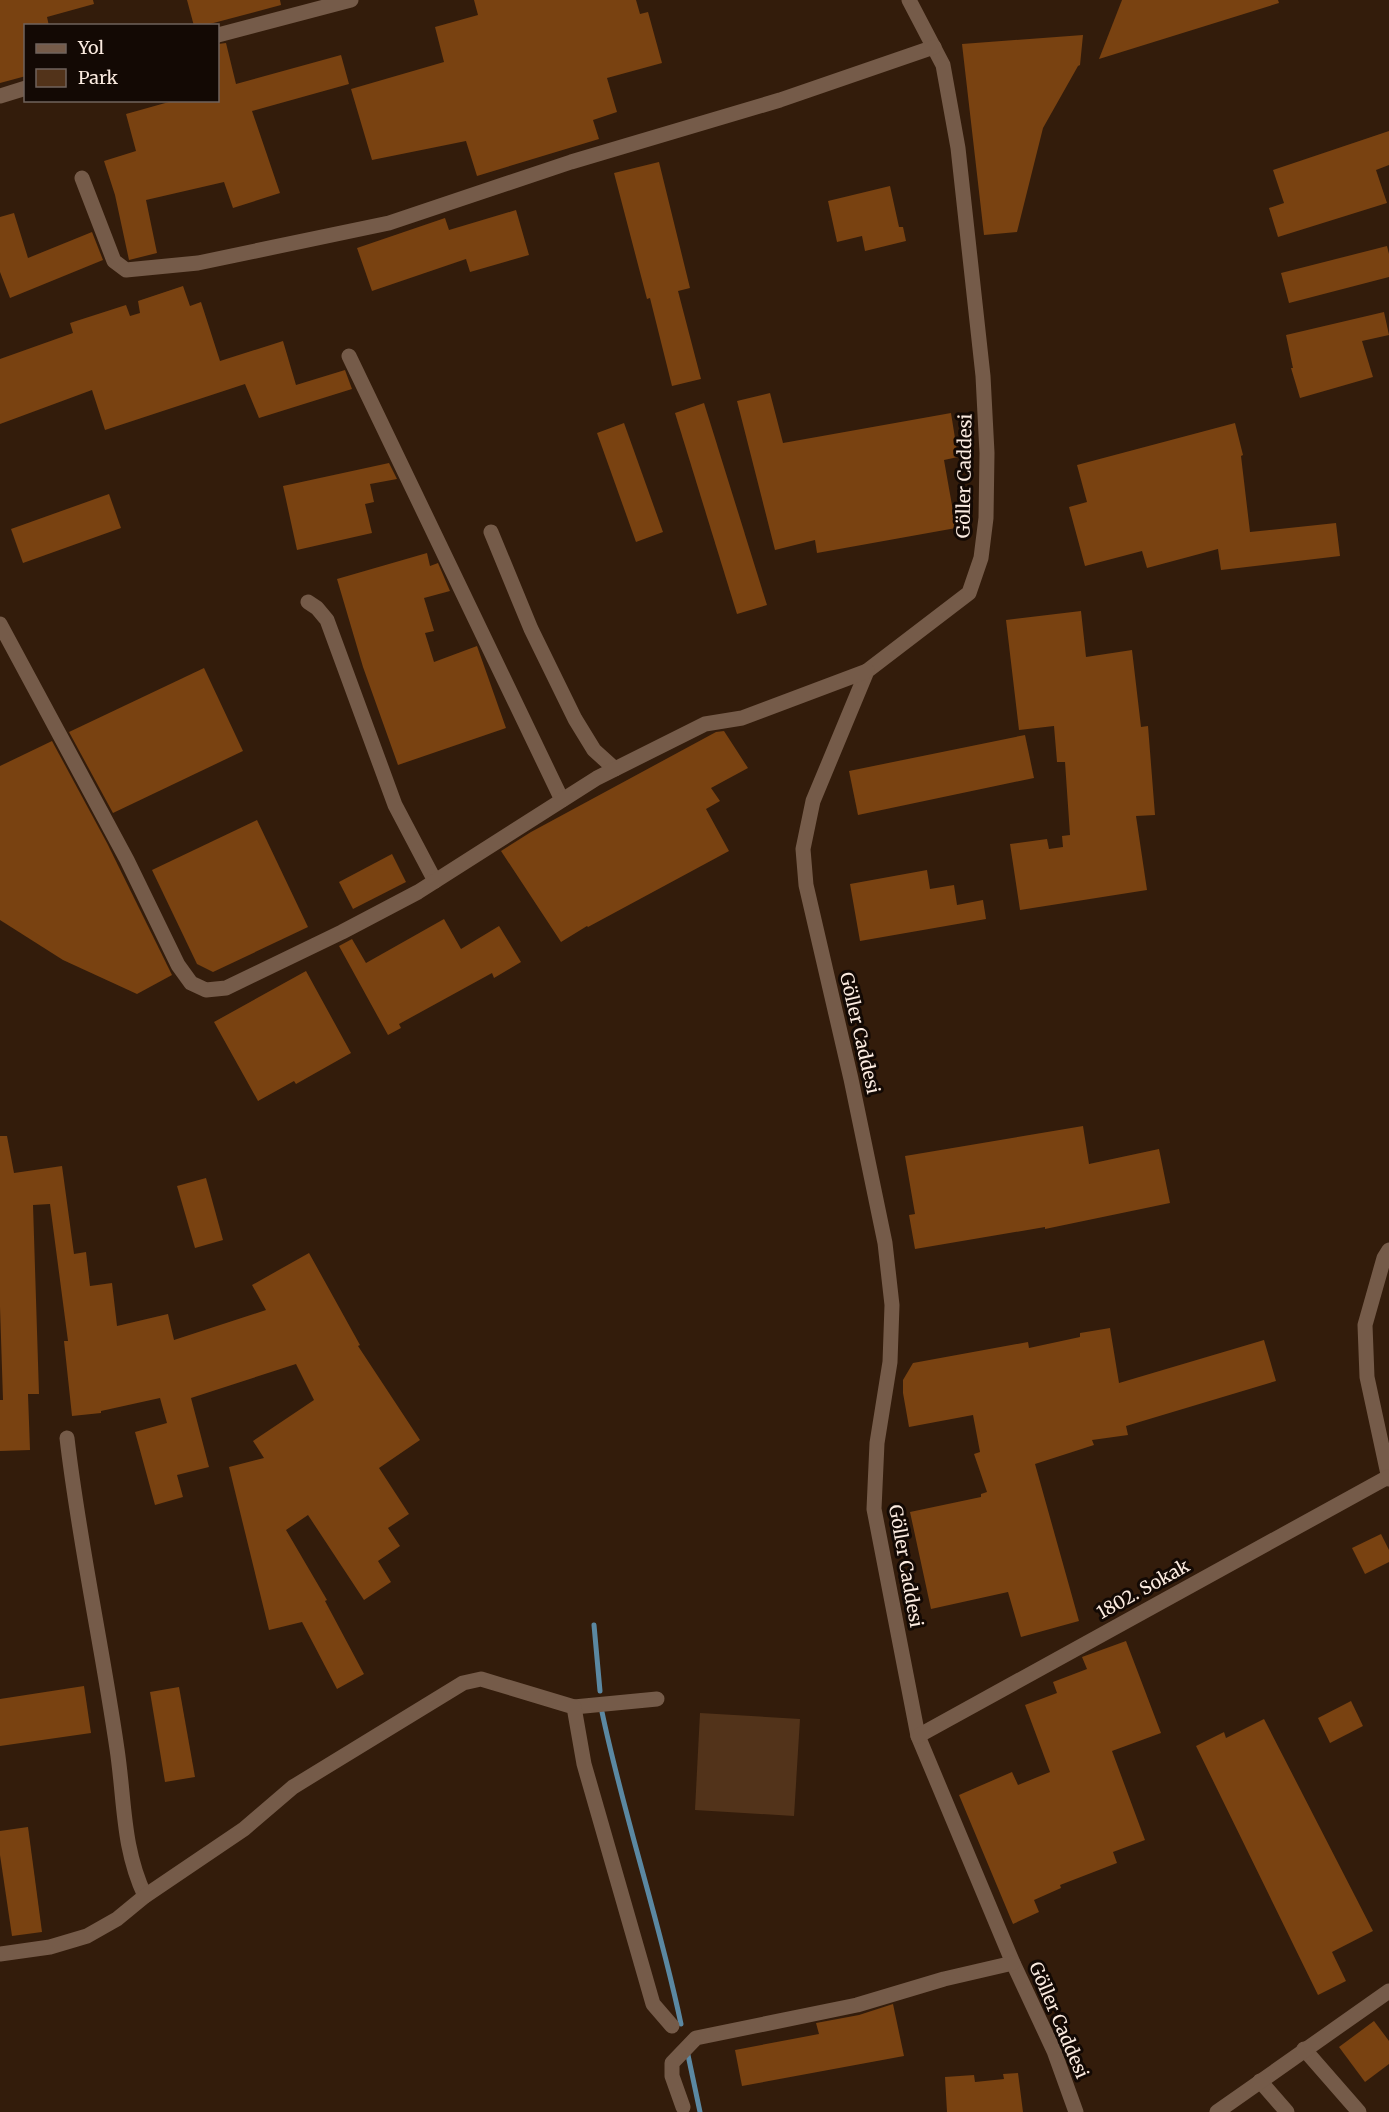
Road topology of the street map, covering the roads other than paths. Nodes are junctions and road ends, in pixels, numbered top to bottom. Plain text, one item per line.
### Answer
1 (351, 0) edge
2 (909, 0) edge
3 (219, 35) edge
4 (934, 47) junction
5 (24, 89) edge
6 (0, 96) edge
7 (82, 178) dead end
8 (349, 356) dead end
9 (491, 532) dead end
10 (308, 602) dead end
11 (0, 624) edge
12 (867, 671) junction
13 (615, 769) junction
14 (562, 800) junction
15 (435, 881) junction
16 (1389, 1250) edge
17 (67, 1438) dead end
18 (1389, 1478) edge
19 (657, 1699) dead end
20 (574, 1707) junction
21 (918, 1736) junction
22 (146, 1896) junction
23 (0, 1954) edge
24 (1013, 1963) junction
25 (1389, 1991) edge
26 (672, 2026) dead end
27 (1304, 2049) junction
28 (1260, 2081) junction
29 (683, 2107) dead end
30 (1076, 2112) edge
31 (1217, 2112) edge
32 (1287, 2112) edge
33 (1359, 2112) edge

1 - 3 street
2 - 4 street, Göller Caddesi
4 - 7 street
4 - 12 street, Göller Caddesi
5 - 6 street
8 - 14 street
9 - 13 street
10 - 15 street
11 - 15 street
12 - 13 street
12 - 21 street, Göller Caddesi
13 - 14 street
14 - 15 street
16 - 18 street
17 - 22 street
18 - 21 street, 1802. Sokak
19 - 20 street
20 - 22 street
20 - 26 street
21 - 24 street, Göller Caddesi
22 - 23 street
24 - 29 street
24 - 30 street, Göller Caddesi
25 - 27 street
27 - 28 street
27 - 33 street
28 - 31 street
28 - 32 street

